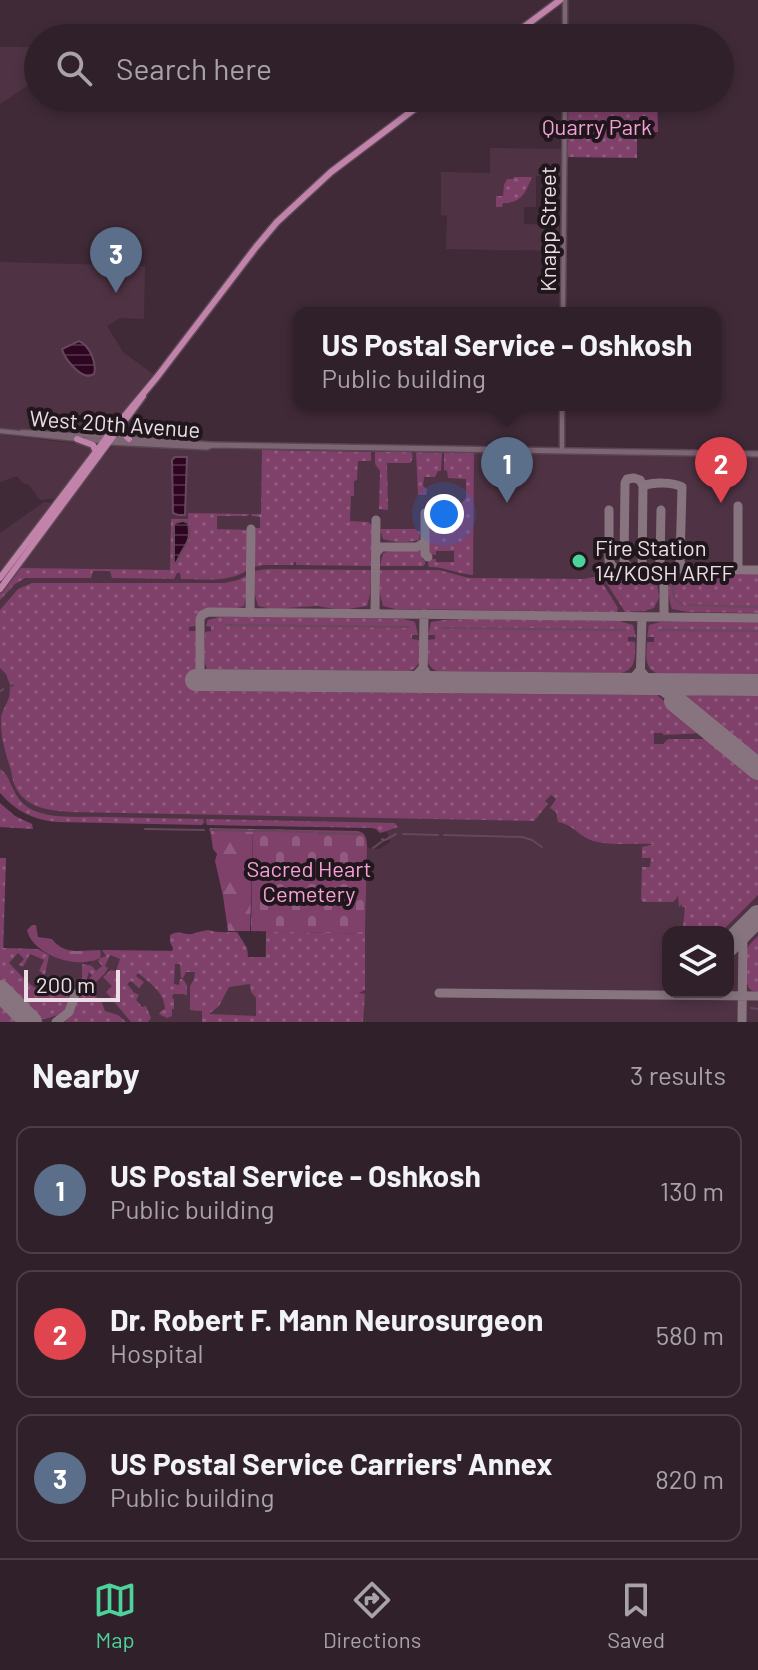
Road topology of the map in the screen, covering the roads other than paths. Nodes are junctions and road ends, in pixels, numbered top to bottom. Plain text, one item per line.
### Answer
1 (562, 0) edge
2 (529, 24) edge
3 (564, 24) edge
4 (410, 112) edge
5 (565, 112) edge
6 (563, 307) edge
7 (145, 392) junction
8 (562, 411) edge
9 (123, 425) junction
10 (0, 431) edge
11 (15, 433) junction
12 (77, 439) junction
13 (129, 439) junction
14 (108, 440) junction
15 (212, 445) junction
16 (562, 451) junction
17 (96, 452) junction
18 (758, 454) edge
19 (72, 487) junction
20 (0, 578) edge
21 (0, 589) edge

1 - 2 main road
1 - 3 street
4 - 7 main road
5 - 6 street, Knapp Street
7 - 9 main road
7 - 14 main road
8 - 16 street
9 - 13 main road
9 - 14 main road
10 - 11 street, West 20th Avenue
11 - 12 street, West 20th Avenue
11 - 14 street, West 20th Avenue
12 - 14 street, West 20th Avenue
12 - 17 main road
13 - 14 main road, West 20th Avenue
13 - 15 main road, West 20th Avenue
14 - 15 main road, West 20th Avenue
14 - 17 main road
14 - 19 main road
15 - 16 main road, West 20th Avenue
16 - 18 main road, West 20th Avenue
17 - 19 main road
19 - 20 main road
19 - 21 main road

